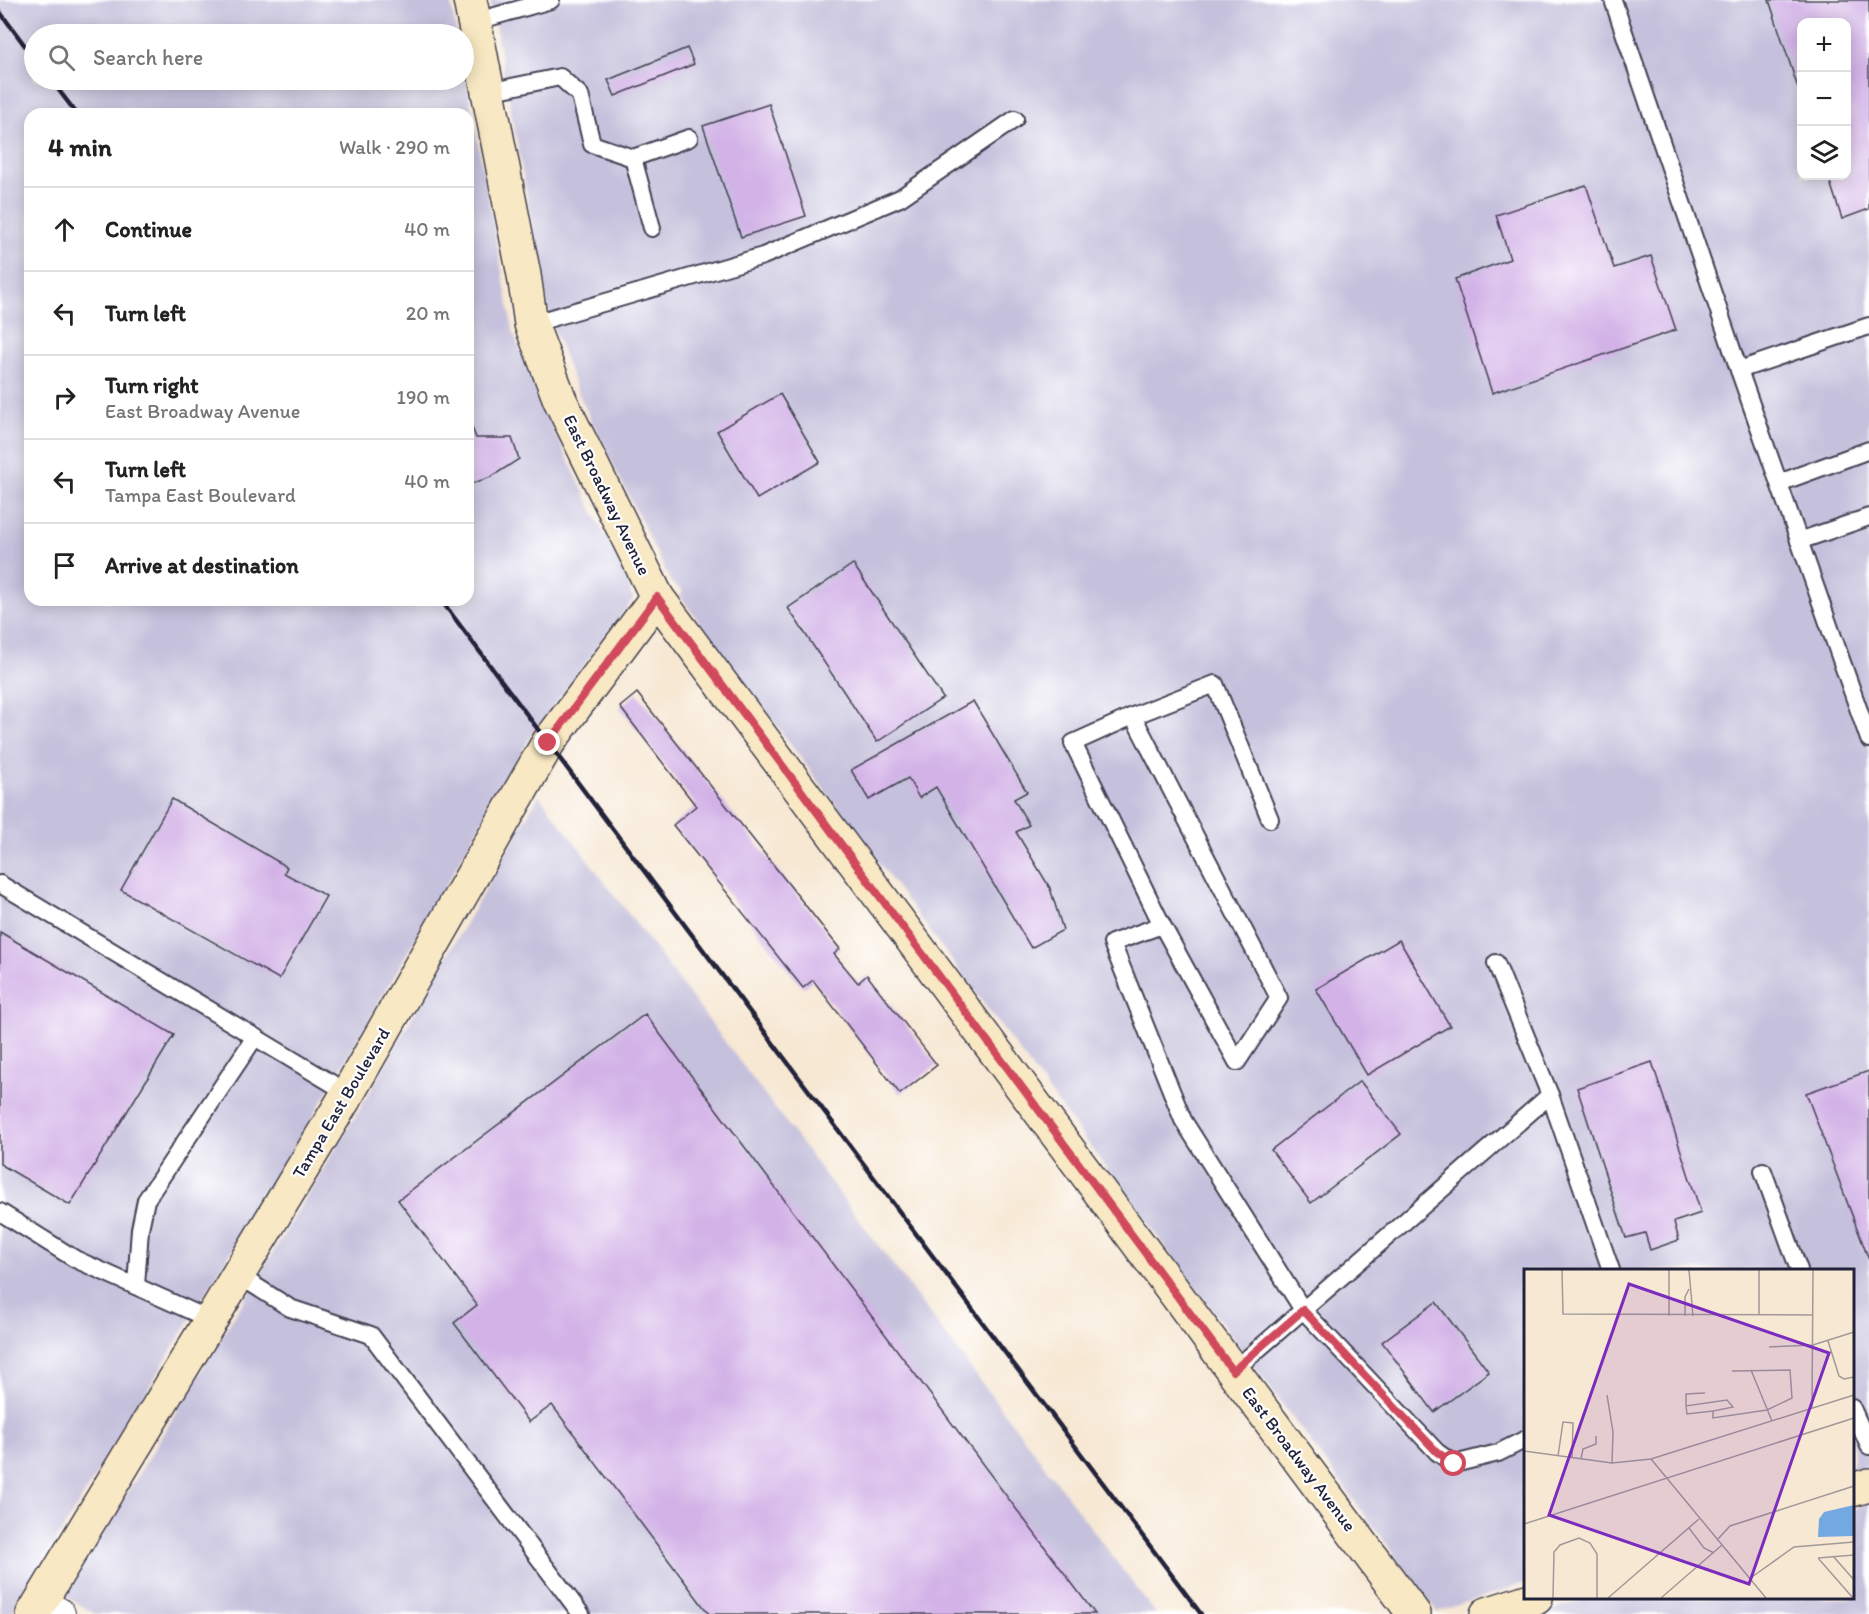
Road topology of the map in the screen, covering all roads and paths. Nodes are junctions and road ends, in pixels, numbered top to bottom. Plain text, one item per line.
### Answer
1 (551, 0) edge
2 (1613, 0) edge
3 (472, 11) edge
4 (488, 92) junction
5 (1015, 119) dead end
6 (689, 138) dead end
7 (633, 158) junction
8 (652, 228) dead end
9 (531, 324) junction
10 (1869, 326) edge
11 (1739, 370) junction
12 (1869, 450) edge
13 (1779, 483) junction
14 (1869, 517) edge
15 (1799, 541) junction
16 (657, 597) junction
17 (1133, 716) junction
18 (1869, 739) edge
19 (1270, 819) dead end
20 (0, 884) edge
21 (1162, 925) junction
22 (1496, 963) dead end
23 (255, 1037) junction
24 (348, 1093) junction
25 (1550, 1095) junction
26 (1763, 1171) dead end
27 (0, 1212) edge
28 (1611, 1269) edge
29 (1798, 1269) edge
30 (238, 1275) junction
31 (136, 1286) junction
32 (1303, 1310) junction
33 (211, 1320) junction
34 (1233, 1371) junction
35 (1854, 1412) edge
36 (1524, 1439) edge
37 (1869, 1446) edge
38 (1869, 1485) edge
39 (1854, 1489) edge
40 (1533, 1599) edge
41 (44, 1610) edge
42 (581, 1614) edge
43 (1414, 1614) edge
44 (1487, 1614) edge

1 - 3 lane
2 - 11 lane
3 - 4 main road, East Broadway Avenue
4 - 7 lane
4 - 9 main road, East Broadway Avenue
5 - 9 lane
6 - 7 lane
7 - 8 lane
9 - 16 main road, East Broadway Avenue
10 - 11 lane
11 - 13 lane
12 - 13 lane
13 - 15 lane
14 - 15 lane
15 - 18 lane
16 - 24 main road, Tampa East Boulevard
16 - 34 main road, East Broadway Avenue
17 - 19 lane
17 - 21 lane
17 - 21 lane
20 - 23 lane
21 - 32 lane
22 - 25 lane
23 - 24 lane
23 - 31 lane
24 - 30 main road, Tampa East Boulevard
25 - 28 lane
25 - 32 lane
26 - 29 lane
27 - 31 lane
30 - 33 main road, Tampa East Boulevard
30 - 42 lane
31 - 33 lane
32 - 34 lane
32 - 36 lane
33 - 41 main road, Tampa East Boulevard
34 - 43 main road, East Broadway Avenue
35 - 37 lane
38 - 39 main road
40 - 44 main road

